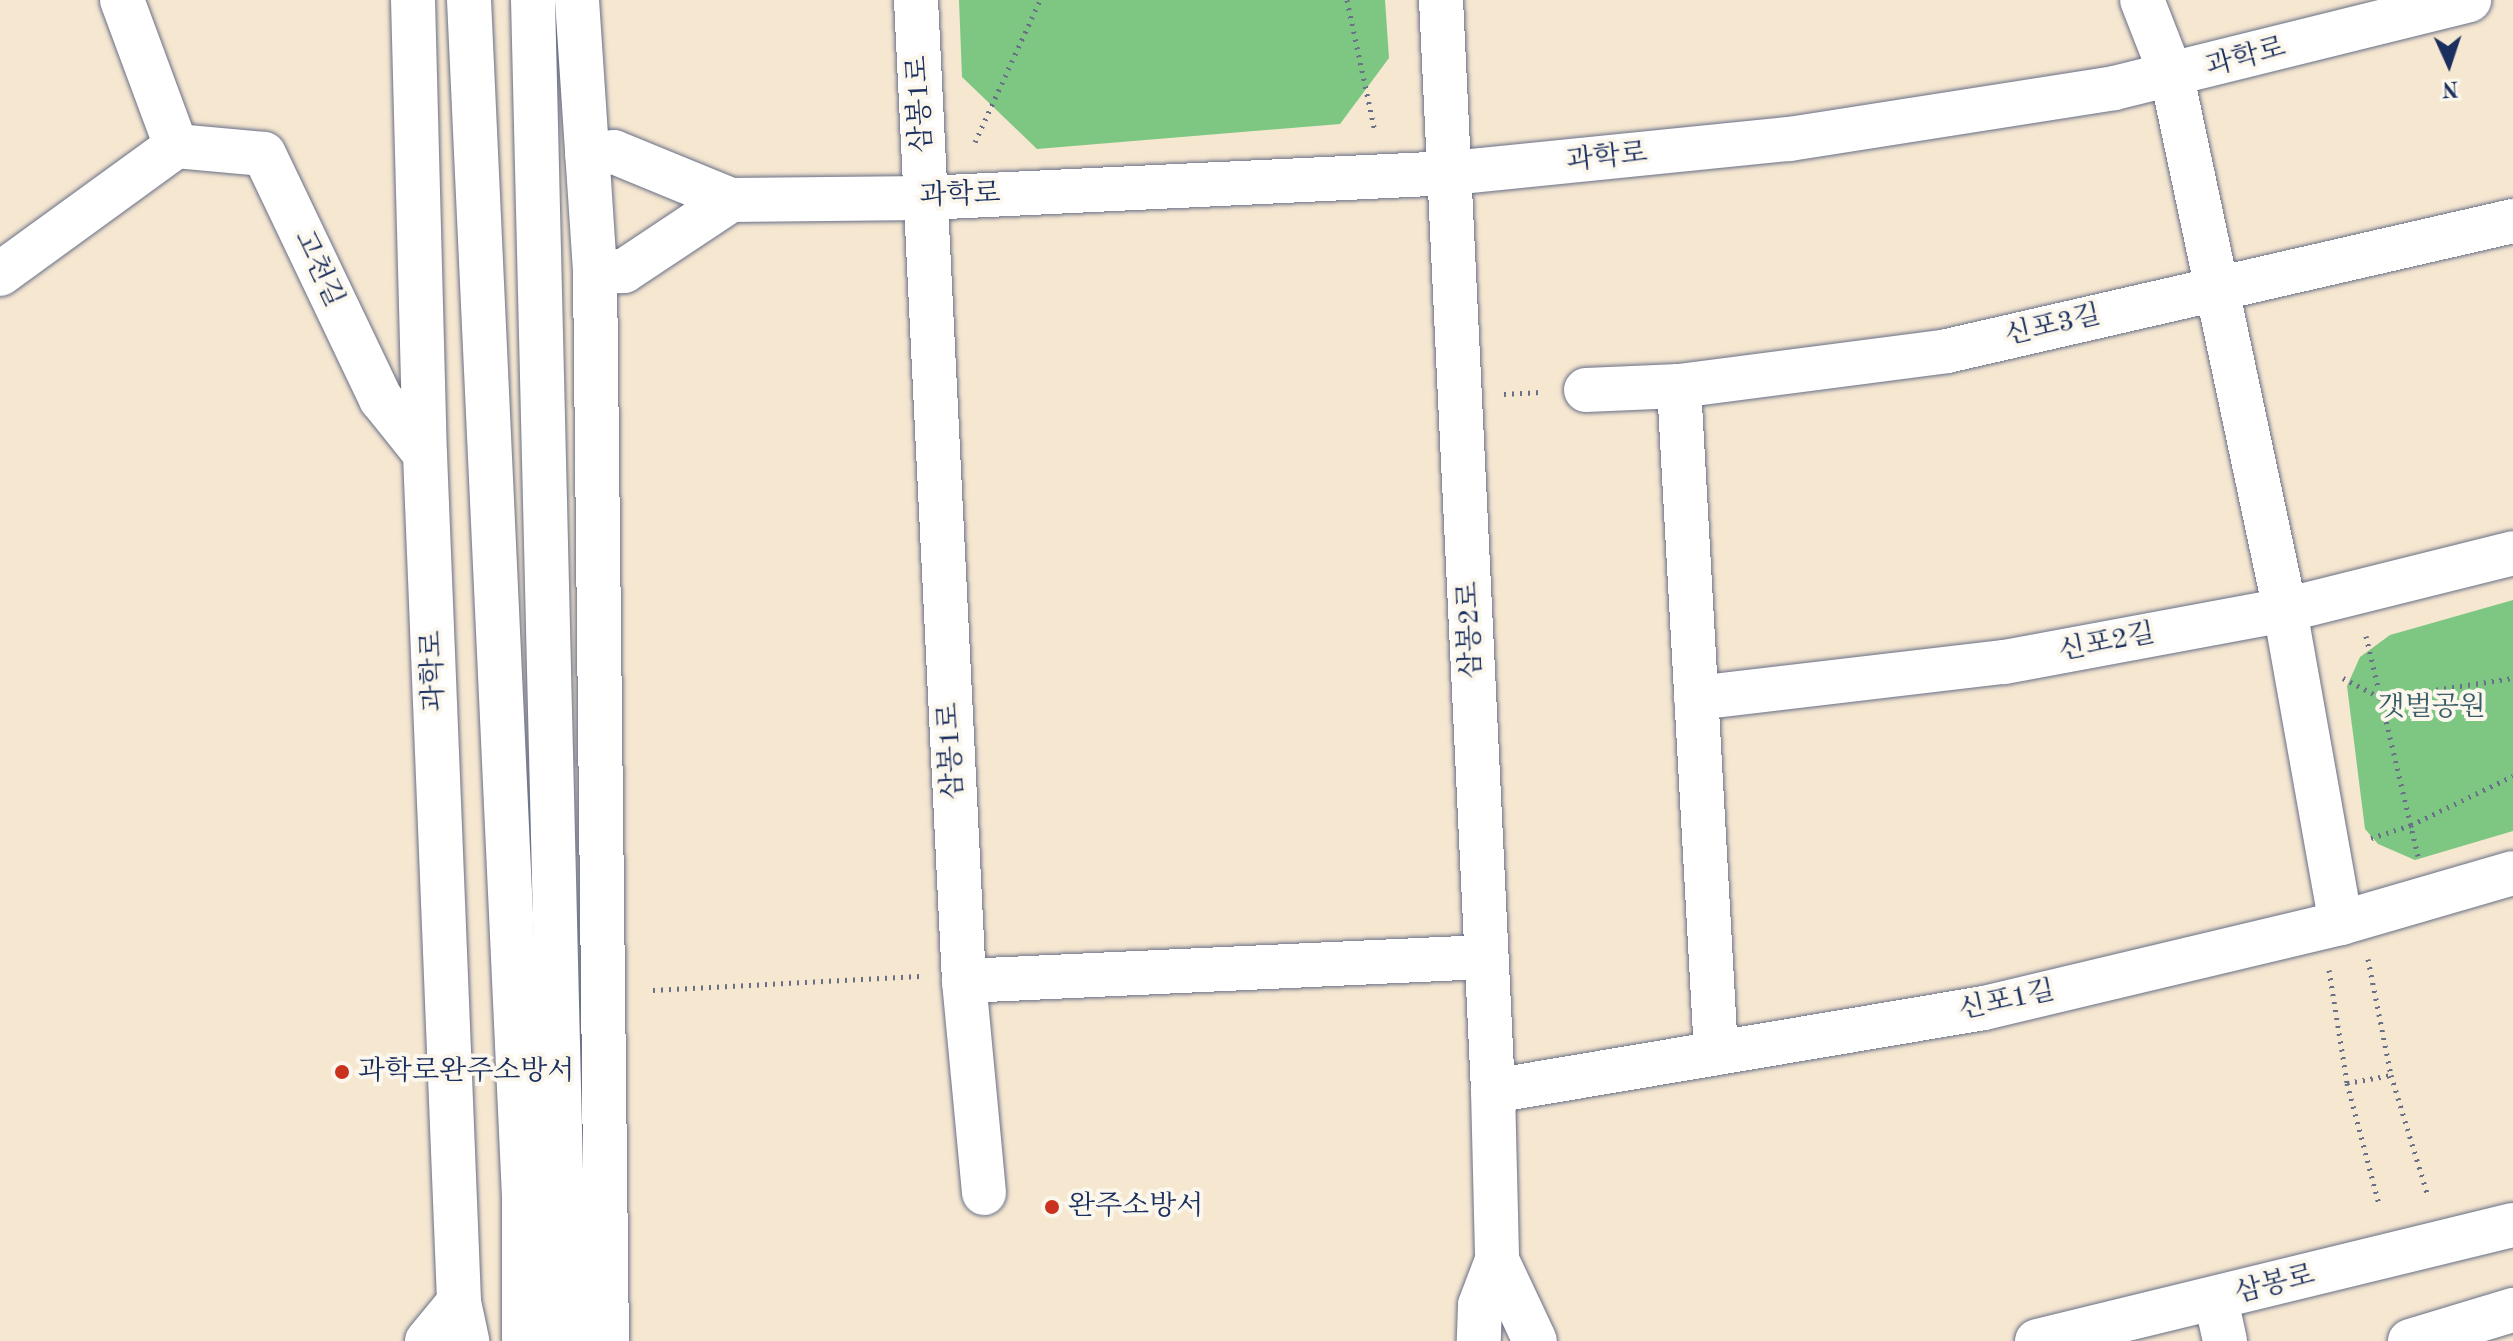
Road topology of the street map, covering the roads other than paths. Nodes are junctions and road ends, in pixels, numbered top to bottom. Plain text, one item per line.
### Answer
1 (122, 0) edge
2 (413, 0) edge
3 (469, 0) edge
4 (533, 0) edge
5 (577, 0) edge
6 (916, 0) edge
7 (1441, 0) edge
8 (2142, 0) edge
9 (2469, 0) edge
10 (2172, 77) junction
11 (176, 146) junction
12 (587, 154) junction
13 (1452, 173) junction
14 (925, 198) junction
15 (731, 200) junction
16 (2513, 221) edge
17 (595, 272) junction
18 (0, 274) edge
19 (2215, 288) junction
20 (1679, 386) junction
21 (1586, 390) dead end
22 (425, 454) junction
23 (2513, 553) edge
24 (2285, 610) junction
25 (1696, 698) junction
26 (2513, 873) edge
27 (2354, 939) junction
28 (1485, 957) junction
29 (945, 978) junction
30 (1716, 1053) junction
31 (1493, 1091) junction
32 (984, 1193) dead end
33 (542, 1197) junction
34 (2513, 1225) edge
35 (1497, 1260) junction
36 (2513, 1310) edge
37 (2221, 1320) edge
38 (463, 1322) edge
39 (427, 1341) edge
40 (524, 1341) edge
41 (565, 1341) edge
42 (607, 1341) edge
43 (1479, 1341) edge
44 (1535, 1341) edge
45 (2037, 1341) edge
46 (2410, 1341) edge

1 - 11 street
2 - 22 street, 과학로
3 - 33 street
4 - 33 street
5 - 12 street
6 - 14 street, 삼봉1로
7 - 13 street, 삼봉2로
8 - 10 street
9 - 10 street, 과학로
10 - 13 street, 과학로
10 - 19 street
11 - 18 street
11 - 22 street, 고천길
12 - 15 street, 과학로
12 - 17 street
13 - 14 street, 과학로
13 - 28 street, 삼봉2로
14 - 15 street, 과학로
14 - 29 street, 삼봉1로
15 - 17 street
16 - 19 street, 신포3길
17 - 42 street
19 - 20 street, 신포3길
19 - 24 street
20 - 21 street, 신포3길
20 - 25 street
22 - 38 street, 과학로
23 - 24 street, 신포2길
24 - 25 street, 신포2길
24 - 27 street
25 - 30 street
26 - 27 street, 신포1길
27 - 30 street, 신포1길
28 - 29 street
28 - 31 street, 삼봉2로
29 - 32 street, 삼봉1로
30 - 31 street, 신포1길
31 - 35 street, 삼봉2로
33 - 40 street
33 - 41 street
34 - 37 street, 삼봉로
35 - 43 street, 삼봉2로
35 - 44 street, 삼봉2로
36 - 46 street
37 - 45 street, 삼봉로
38 - 39 street

